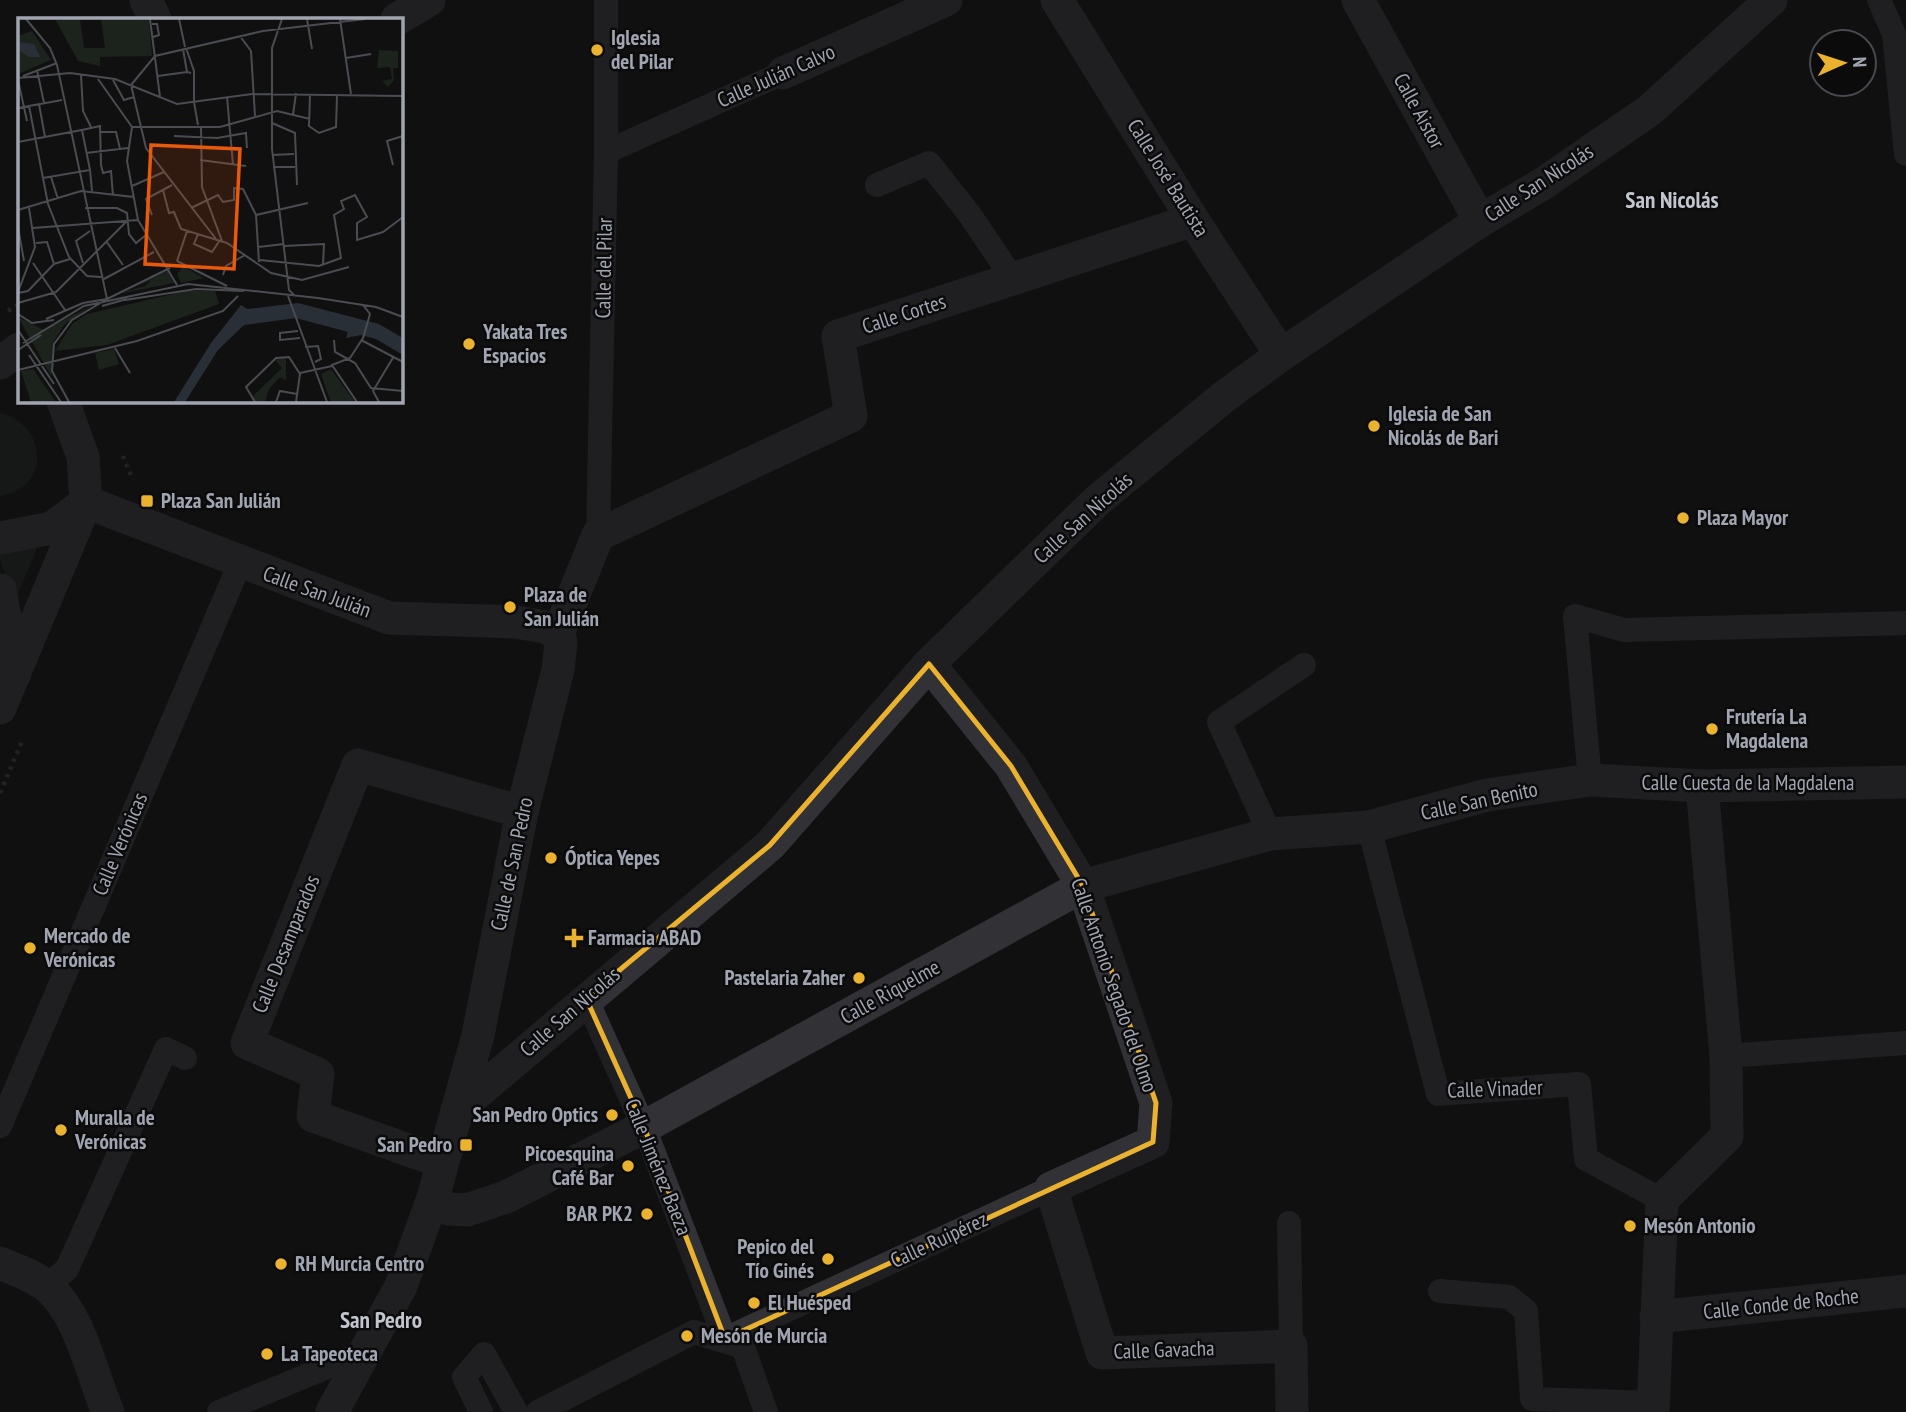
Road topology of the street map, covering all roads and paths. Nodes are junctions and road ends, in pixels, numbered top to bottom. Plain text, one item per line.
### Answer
1 (146, 0) edge
2 (429, 0) edge
3 (606, 0) edge
4 (946, 0) edge
5 (1057, 0) edge
6 (1358, 0) edge
7 (1771, 0) edge
8 (1879, 0) edge
9 (155, 18) edge
10 (399, 18) edge
11 (783, 73) joint
12 (606, 152) junction
13 (1906, 154) edge
14 (877, 185) dead end
15 (1193, 220) junction
16 (1480, 221) junction
17 (1013, 279) junction
18 (18, 350) edge
19 (1281, 355) junction
20 (0, 363) edge
21 (63, 402) edge
22 (86, 502) junction
23 (598, 535) junction
24 (0, 538) edge
25 (240, 563) junction
26 (0, 590) edge
27 (1906, 623) edge
28 (558, 634) junction
29 (929, 664) junction
30 (1304, 665) dead end
31 (15, 673) junction
32 (0, 708) edge
33 (1590, 780) junction
34 (1906, 782) edge
35 (1702, 786) junction
36 (522, 813) junction
37 (1369, 827) junction
38 (1269, 834) junction
39 (1083, 886) junction
40 (586, 998) junction
41 (1906, 1042) edge
42 (1726, 1056) junction
43 (185, 1058) dead end
44 (457, 1110) junction
45 (0, 1126) edge
46 (644, 1127) junction
47 (1153, 1142) joint
48 (442, 1162) junction
49 (1051, 1188) junction
50 (433, 1198) junction
51 (1662, 1200) junction
52 (1289, 1223) dead end
53 (0, 1263) edge
54 (47, 1286) junction
55 (1440, 1291) dead end
56 (1906, 1291) edge
57 (1656, 1317) junction
58 (725, 1339) junction
59 (1291, 1346) junction
60 (368, 1350) junction
61 (1653, 1408) edge
62 (108, 1412) edge
63 (219, 1412) edge
64 (332, 1412) edge
65 (481, 1412) edge
66 (516, 1412) edge
67 (538, 1412) edge
68 (766, 1412) edge
69 (1292, 1412) edge

1 - 9 street
2 - 10 street
3 - 12 street, Calle del Pilar
4 - 11 street, Calle Julián Calvo
5 - 15 street, Calle José Bautista
6 - 16 street, Calle Aistor
7 - 16 street, Calle San Nicolás
8 - 13 street
11 - 12 street, Calle Julián Calvo
12 - 23 street, Calle del Pilar
14 - 17 street
15 - 17 street, Calle Cortes
15 - 19 street, Calle José Bautista
16 - 19 street, Calle San Nicolás
17 - 23 street, Calle Cortes
18 - 20 street
19 - 29 street, Calle San Nicolás
21 - 22 street
22 - 24 street
22 - 25 street, Calle San Julián
22 - 31 street
23 - 28 street, Calle de San Pedro
25 - 28 street, Calle San Julián
25 - 45 street, Calle Verónicas
26 - 31 street
27 - 33 street
28 - 36 street, Calle de San Pedro
29 - 39 street, Calle Antonio Segado del Olmo
29 - 40 street, Calle San Nicolás
30 - 38 street
31 - 32 street
33 - 35 street, Calle Cuesta de la Magdalena
33 - 37 street, Calle San Benito
34 - 35 street, Calle Cuesta de la Magdalena
35 - 42 street
36 - 44 street, Calle de San Pedro
36 - 48 street, Calle Desamparados
37 - 38 street, Calle Riquelme
37 - 51 street, Calle Vinader
38 - 39 street, Calle Riquelme
39 - 46 street, Calle Riquelme
39 - 47 street, Calle Antonio Segado del Olmo
40 - 44 street, Calle San Nicolás
40 - 46 street, Calle Jiménez Baeza
41 - 42 street
42 - 51 street
43 - 54 street
44 - 48 street, Calle de San Pedro
46 - 50 street, Calle Riquelme
46 - 58 street, Calle Jiménez Baeza
47 - 49 street, Calle Ruipérez
48 - 50 street, Calle de San Pedro
49 - 58 street, Calle Ruipérez
49 - 59 street, Calle Gavacha
50 - 60 street, Calle de San Pedro
51 - 57 street
52 - 59 street
53 - 54 street
54 - 62 street
55 - 61 street
56 - 57 street, Calle Conde de Roche
57 - 61 street
58 - 67 street
58 - 68 street
59 - 69 street
60 - 63 street
60 - 64 street, Calle de San Pedro
65 - 66 street

